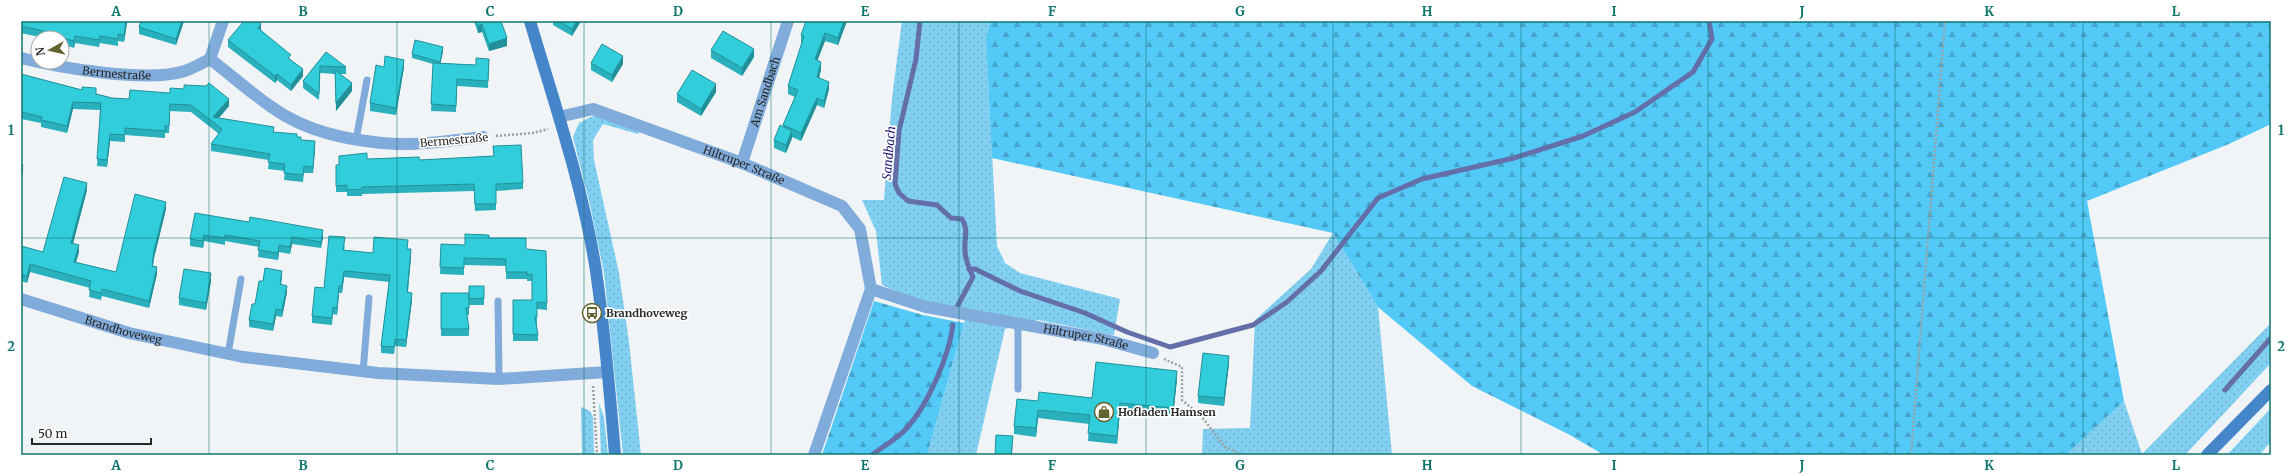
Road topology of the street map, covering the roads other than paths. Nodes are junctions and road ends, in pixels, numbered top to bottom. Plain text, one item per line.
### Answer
1 (223, 21) edge
2 (530, 21) edge
3 (788, 21) edge
4 (21, 58) edge
5 (210, 59) junction
6 (367, 80) dead end
7 (559, 117) junction
8 (483, 137) road end
9 (356, 140) junction
10 (742, 163) junction
11 (241, 278) dead end
12 (871, 289) junction
13 (369, 298) dead end
14 (21, 299) edge
15 (498, 301) dead end
16 (1018, 324) junction
17 (1153, 353) road end
18 (228, 354) junction
19 (363, 372) junction
20 (608, 372) junction
21 (499, 379) junction
22 (1018, 388) dead end
23 (2271, 390) edge
24 (615, 455) edge
25 (814, 455) edge
26 (2207, 455) edge

1 - 5 street
2 - 7 street
3 - 10 street, Am Sandbach
4 - 5 street, Bermestraße
5 - 9 street, Bermestraße
6 - 9 lane
7 - 10 street, Hiltruper Straße
7 - 20 street
8 - 9 street, Bermestraße
10 - 12 street, Hiltruper Straße
11 - 18 lane
12 - 16 street, Hiltruper Straße
12 - 25 street, Hiltruper Straße
13 - 19 lane
14 - 18 street, Brandhoveweg
15 - 21 lane
16 - 17 street, Hiltruper Straße
16 - 22 lane
18 - 19 street, Brandhoveweg
19 - 21 street, Brandhoveweg
20 - 21 street, Brandhoveweg
20 - 24 street
23 - 26 street

